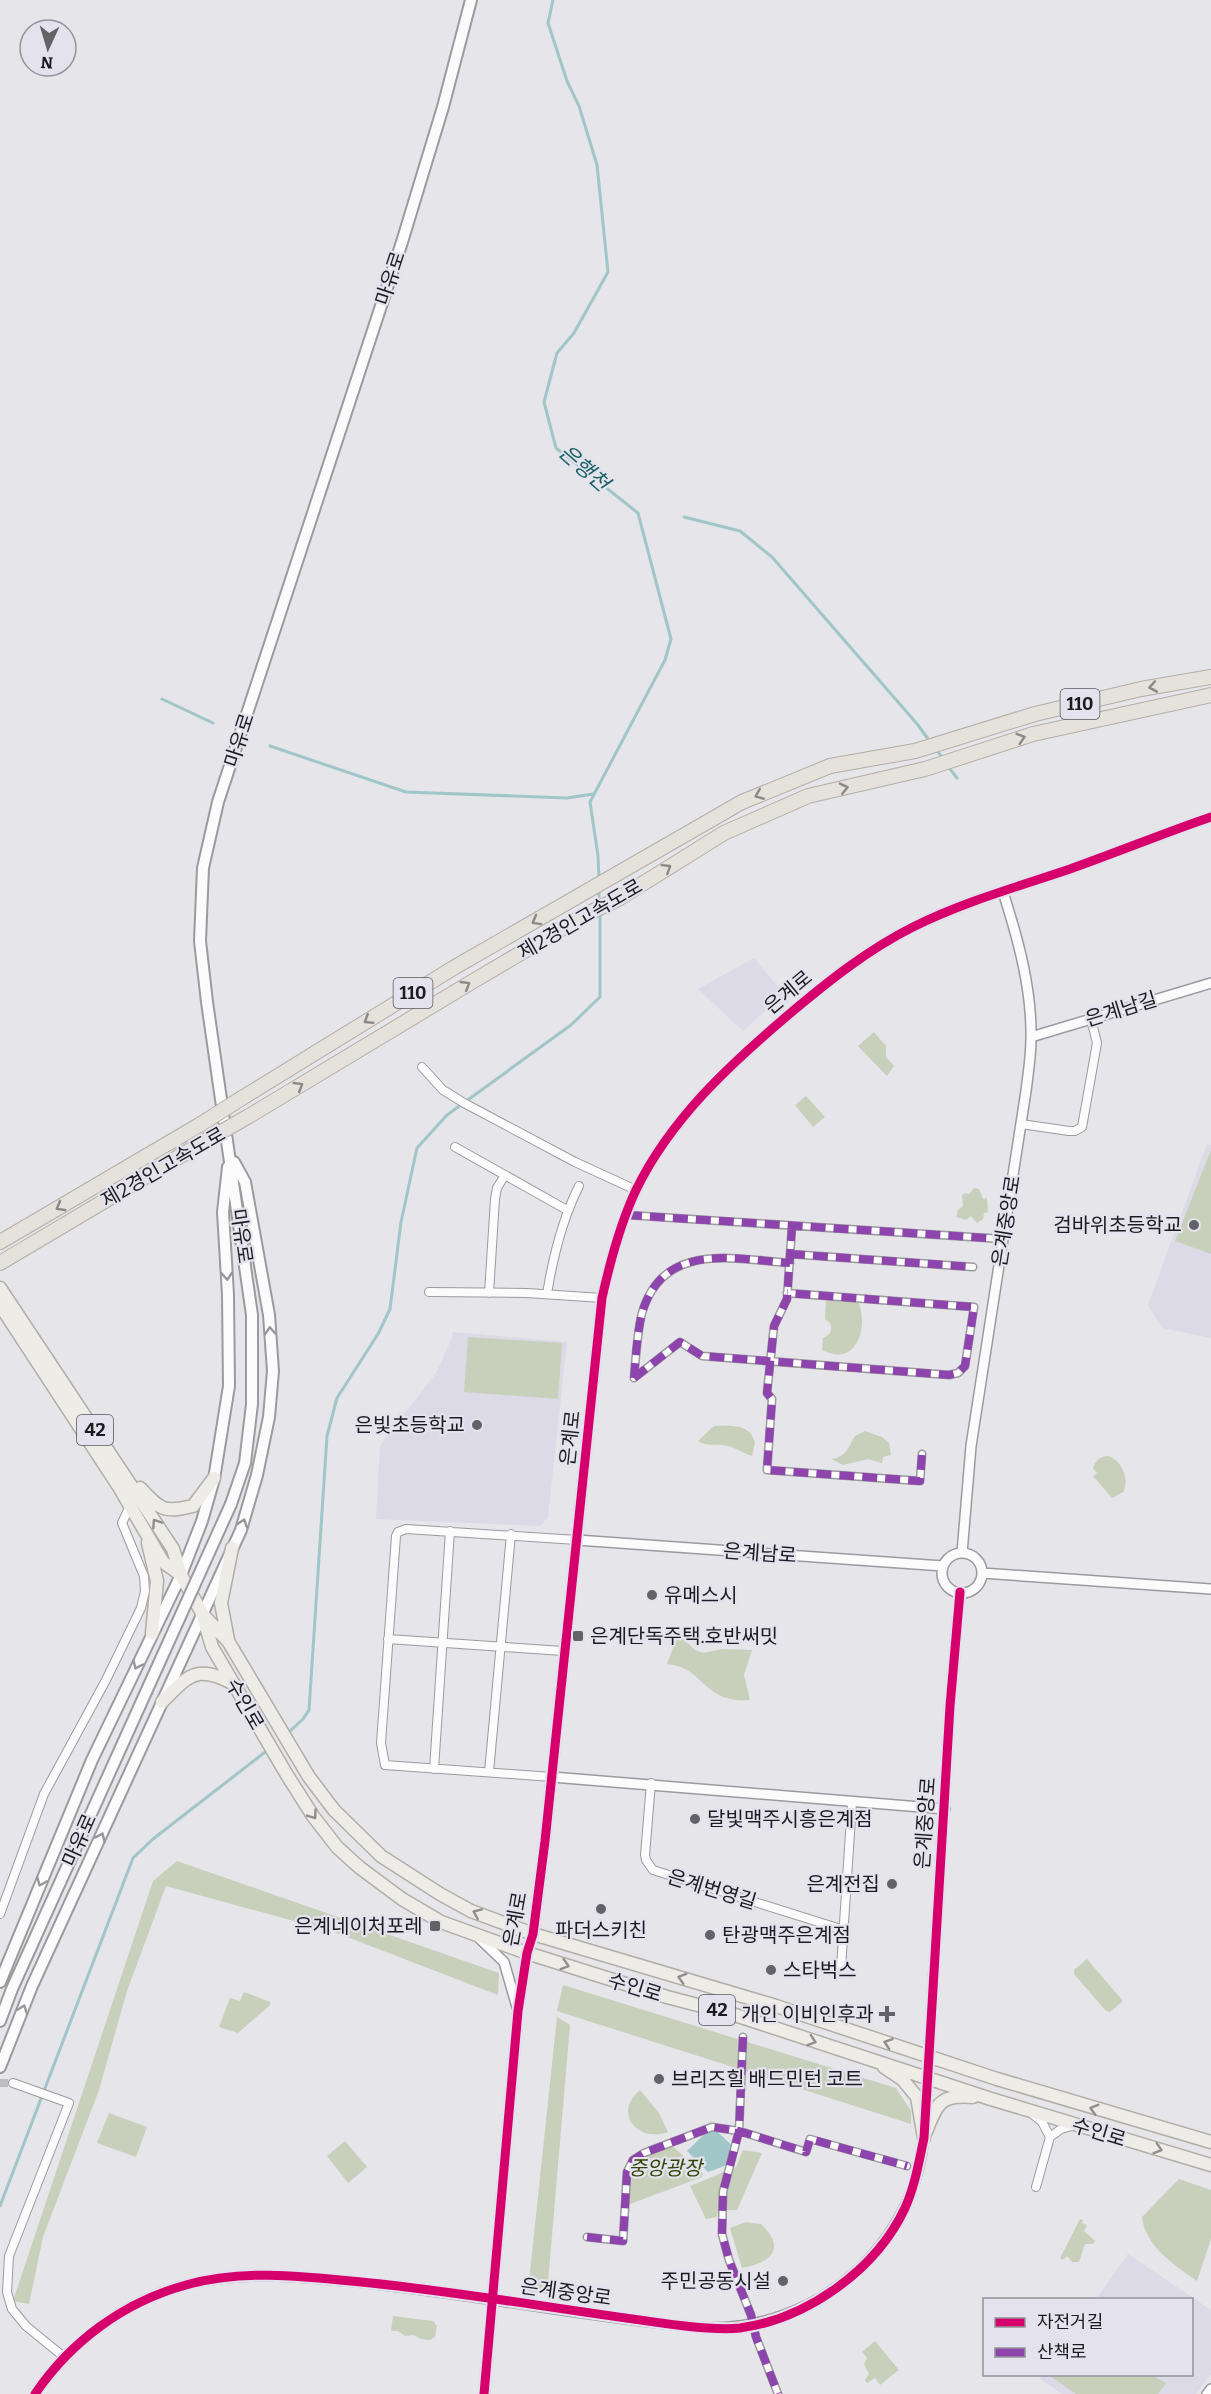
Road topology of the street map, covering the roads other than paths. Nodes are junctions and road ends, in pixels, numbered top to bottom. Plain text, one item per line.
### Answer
1 (471, 0) edge
2 (1211, 677) edge
3 (1211, 695) edge
4 (1211, 817) edge
5 (1003, 892) junction
6 (1211, 983) edge
7 (1091, 1018) junction
8 (1031, 1037) junction
9 (422, 1067) dead end
10 (1021, 1124) junction
11 (455, 1147) dead end
12 (230, 1155) junction
13 (505, 1175) junction
14 (579, 1186) dead end
15 (636, 1190) junction
16 (567, 1210) junction
17 (627, 1215) junction
18 (792, 1226) junction
19 (1003, 1239) junction
20 (0, 1242) edge
21 (790, 1254) junction
22 (4, 1260) edge
23 (790, 1263) junction
24 (973, 1267) dead end
25 (0, 1288) edge
26 (429, 1292) dead end
27 (489, 1293) junction
28 (787, 1293) junction
29 (547, 1294) junction
30 (602, 1298) junction
31 (0, 1305) edge
32 (771, 1361) junction
33 (922, 1454) dead end
34 (118, 1465) junction
35 (214, 1478) junction
36 (130, 1506) junction
37 (144, 1530) junction
38 (450, 1530) junction
39 (511, 1534) junction
40 (577, 1540) junction
41 (232, 1548) junction
42 (962, 1553) junction
43 (944, 1566) junction
44 (982, 1573) junction
45 (181, 1575) junction
46 (1211, 1589) edge
47 (960, 1592) junction
48 (203, 1615) junction
49 (152, 1633) junction
50 (388, 1639) junction
51 (228, 1641) junction
52 (443, 1643) junction
53 (500, 1647) junction
54 (563, 1651) junction
55 (234, 1684) junction
56 (162, 1702) junction
57 (434, 1769) junction
58 (489, 1772) junction
59 (552, 1777) junction
60 (651, 1783) junction
61 (852, 1803) junction
62 (945, 1809) junction
63 (0, 1914) edge
64 (844, 1930) junction
65 (533, 1935) junction
66 (477, 1936) junction
67 (527, 1953) junction
68 (841, 1968) dead end
69 (0, 1982) edge
70 (518, 2011) junction
71 (0, 2021) edge
72 (744, 2037) dead end
73 (928, 2057) junction
74 (879, 2062) junction
75 (0, 2067) edge
76 (927, 2076) junction
77 (14, 2082) tunnel mouth
78 (991, 2099) junction
79 (1026, 2110) junction
80 (1076, 2125) junction
81 (739, 2131) junction
82 (1050, 2137) junction
83 (924, 2138) junction
84 (1211, 2142) edge
85 (1211, 2165) edge
86 (907, 2166) dead end
87 (1036, 2187) dead end
88 (587, 2237) dead end
89 (493, 2300) junction
90 (752, 2325) junction
91 (64, 2357) junction
92 (1211, 2388) edge
93 (35, 2394) edge
94 (484, 2394) edge
95 (778, 2394) edge
96 (1207, 2394) edge

1 - 12 main road, 마유로
2 -> 20 highway, 제2경인고속도로 / 110, bridge
22 -> 3 highway, 제2경인고속도로 / 110, bridge
4 - 5 street, 은계로
5 - 8 street, 은계중앙로
5 - 15 street, 은계로
6 - 7 street, 은계남길
7 - 8 street, 은계남길
7 - 10 street
8 - 10 street, 은계중앙로
9 - 15 street
10 - 19 street, 은계중앙로
11 - 13 street
12 -> 35 main road
41 -> 12 main road
12 - 71 main road, 마유로, bridge
13 - 16 street
13 - 27 street
14 - 16 street
15 - 17 street, 은계로
16 - 29 street
17 - 18 street
17 - 30 street, 은계로
18 - 19 street
18 - 21 street
19 - 42 street, 은계중앙로
21 - 23 street
21 - 24 street
23 - 28 street
23 - 32 street
25 - 34 main road, 수인로 / 42
26 - 27 street
27 - 29 street
28 - 32 street
28 - 32 street
29 - 30 street
30 - 40 street, 은계로
31 - 36 main road, 수인로 / 42
32 - 33 street
34 - 35 main road
45 -> 34 main road, 수인로 / 42
35 - 45 main road
36 - 37 main road, 수인로 / 42
36 - 63 street
37 - 45 main road, 수인로 / 42
37 - 49 main road
38 - 39 street
38 - 50 street
38 - 52 street
39 - 40 street
39 - 53 street
40 - 43 street, 은계남로
40 - 54 street, 은계로
41 - 48 main road
41 - 51 main road
42 - 43 street
42 - 44 street
43 - 47 street
44 - 46 street
44 - 47 street
45 - 48 main road, 수인로 / 42
45 - 49 main road
47 - 62 street, 은계중앙로
48 - 51 main road, 수인로 / 42
48 - 55 main road, 수인로 / 42
48 - 56 main road
49 -> 69 main road
50 - 52 street
50 - 57 street
65 -> 51 main road, 수인로 / 42
52 - 53 street
52 - 57 street
53 - 54 street
53 - 58 street
54 - 59 street, 은계로
55 - 56 main road
55 -> 66 main road, 수인로 / 42
75 -> 56 main road
57 - 58 street
58 - 59 street
59 - 60 street
59 - 65 street, 은계로
60 - 61 street
60 - 64 street, 은계번영길
61 - 62 street
61 - 64 street
62 - 73 street, 은계중앙로
64 - 68 street
65 - 67 street, 은계로
73 -> 65 main road, 수인로 / 42
66 - 67 main road, 수인로 / 42
66 - 70 street
67 - 70 street, 은계로
67 -> 74 main road, 수인로 / 42
70 - 89 street, 은계로
72 - 81 street
73 - 76 street, 은계중앙로
84 -> 73 main road, 수인로 / 42
74 - 76 main road, 수인로 / 42
74 - 83 main road
76 - 78 main road, 수인로 / 42
76 - 83 street, 은계중앙로
77 - 91 street
78 - 79 main road, 수인로 / 42
78 - 83 main road
79 - 80 main road, 수인로 / 42
79 - 82 street
80 - 82 street
80 -> 85 main road, 수인로 / 42
81 - 86 street
81 - 88 street
81 - 90 street
82 - 87 street
83 - 90 street, 은계중앙로
89 - 90 street, 은계중앙로
89 - 91 street, 은계중앙로
89 - 94 street, 은계로
90 - 95 street
91 - 93 street, 은계중앙로
92 - 96 street

